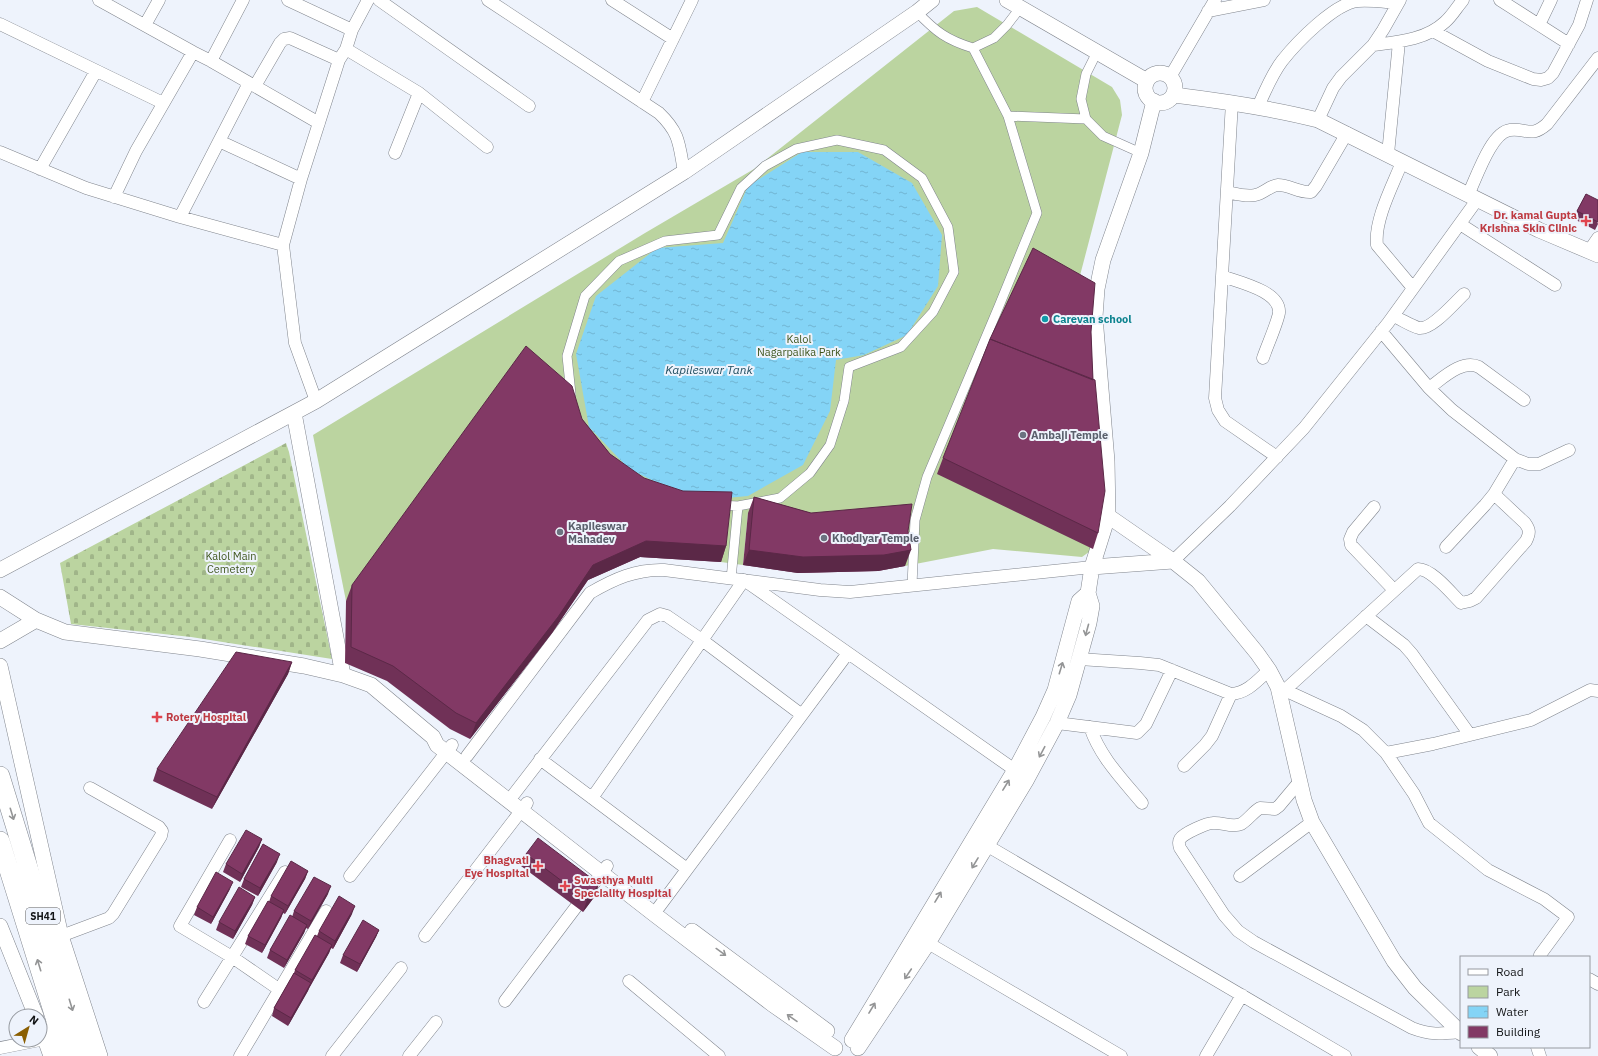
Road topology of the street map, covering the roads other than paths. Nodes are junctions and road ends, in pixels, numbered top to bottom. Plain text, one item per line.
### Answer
1 (98, 0) edge
2 (159, 0) edge
3 (243, 0) edge
4 (288, 0) edge
5 (368, 0) edge
6 (379, 0) edge
7 (488, 0) edge
8 (612, 0) edge
9 (692, 0) edge
10 (932, 0) edge
11 (1007, 0) edge
12 (1215, 0) edge
13 (1264, 0) edge
14 (1463, 0) edge
15 (1500, 0) edge
16 (1551, 0) edge
17 (1587, 0) edge
18 (1399, 1) edge
19 (628, 4) edge
20 (1020, 8) junction
21 (1208, 11) junction
22 (917, 12) junction
23 (0, 24) edge
24 (145, 25) junction
25 (1539, 25) junction
26 (352, 30) junction
27 (1433, 31) junction
28 (673, 39) junction
29 (1399, 42) junction
30 (1569, 44) junction
31 (1373, 45) junction
32 (973, 48) junction
33 (346, 49) junction
34 (193, 52) junction
35 (1097, 52) junction
36 (1598, 58) edge
37 (340, 60) junction
38 (210, 61) junction
39 (96, 71) junction
40 (1170, 76) junction
41 (1147, 81) junction
42 (252, 85) junction
43 (419, 93) junction
44 (1174, 95) junction
45 (1154, 101) junction
46 (642, 102) junction
47 (1232, 102) junction
48 (163, 103) junction
49 (529, 106) dead end
50 (1258, 107) junction
51 (1008, 116) junction
52 (1086, 119) junction
53 (1318, 120) junction
54 (319, 123) junction
55 (1347, 133) junction
56 (219, 141) junction
57 (487, 147) dead end
58 (0, 152) edge
59 (394, 153) dead end
60 (1141, 153) junction
61 (1388, 154) junction
62 (1402, 162) junction
63 (40, 169) junction
64 (684, 172) junction
65 (301, 179) junction
66 (1227, 192) junction
67 (114, 197) junction
68 (1472, 198) junction
69 (180, 217) junction
70 (1460, 224) junction
71 (1598, 238) edge
72 (283, 245) junction
73 (1594, 253) edge
74 (1222, 276) junction
75 (1555, 286) dead end
76 (1413, 288) junction
77 (1464, 294) dead end
78 (1393, 316) junction
79 (1381, 331) junction
80 (1263, 358) dead end
81 (1429, 388) junction
82 (573, 400) edge
83 (1524, 400) dead end
84 (316, 401) junction
85 (294, 413) junction
86 (1569, 450) dead end
87 (1277, 457) junction
88 (1515, 459) junction
89 (1494, 494) junction
90 (706, 504) edge
91 (738, 506) junction
92 (1374, 507) dead end
93 (1108, 516) junction
94 (1446, 547) dead end
95 (1173, 561) junction
96 (1092, 567) junction
97 (0, 570) edge
98 (731, 579) junction
99 (744, 580) junction
100 (912, 585) junction
101 (1394, 590) junction
102 (1088, 593) junction
103 (0, 597) edge
104 (1366, 616) junction
105 (36, 620) junction
106 (702, 640) junction
107 (0, 641) edge
108 (848, 653) junction
109 (1079, 659) junction
110 (0, 666) edge
111 (1172, 670) junction
112 (1269, 670) junction
113 (343, 675) junction
114 (1282, 689) junction
115 (1598, 691) edge
116 (1230, 694) junction
117 (802, 715) junction
118 (1057, 723) junction
119 (1090, 727) junction
120 (1470, 735) junction
121 (450, 749) junction
122 (1386, 753) junction
123 (467, 756) junction
124 (540, 759) junction
125 (1184, 766) dead end
126 (1015, 770) junction
127 (0, 776) edge
128 (1027, 779) junction
129 (1300, 781) junction
130 (90, 788) dead end
131 (514, 794) junction
132 (592, 798) junction
133 (1142, 803) dead end
134 (524, 807) junction
135 (1312, 822) junction
136 (230, 840) dead end
137 (0, 841) edge
138 (986, 845) junction
139 (687, 869) junction
140 (604, 870) junction
141 (285, 872) edge
142 (350, 876) dead end
143 (1240, 876) dead end
144 (659, 906) junction
145 (326, 911) dead end
146 (0, 926) edge
147 (62, 936) junction
148 (424, 936) dead end
149 (928, 944) junction
150 (1540, 956) edge
151 (232, 957) junction
152 (401, 968) dead end
153 (629, 981) dead end
154 (280, 990) junction
155 (1242, 995) junction
156 (504, 1001) dead end
157 (204, 1002) dead end
158 (33, 1008) edge
159 (436, 1022) dead end
160 (1460, 1032) edge
161 (1480, 1048) edge
162 (847, 1049) edge
163 (67, 1056) edge
164 (86, 1056) edge
165 (100, 1056) edge
166 (240, 1056) edge
167 (332, 1056) edge
168 (409, 1056) edge
169 (719, 1056) edge
170 (1121, 1056) edge
171 (1206, 1056) edge
172 (1345, 1056) edge
173 (1490, 1056) edge

1 - 24 street
2 - 24 street
3 - 38 street
4 - 26 street
5 - 26 street
6 - 49 street
7 - 46 street
8 - 19 street
9 - 28 street
10 - 22 street
11 - 20 street
12 - 21 street
13 - 21 street
14 - 27 street
15 - 25 street
16 - 25 street
17 - 30 street
18 - 31 street
18 - 50 street
19 - 28 street
20 - 32 street
20 - 35 street
21 - 40 street
22 - 32 street
22 - 64 street
23 - 39 street
24 - 34 street
25 - 30 street
26 - 33 street
27 - 29 street
27 - 30 street
28 - 46 street
29 - 31 street
29 - 61 street
31 - 53 street
32 - 51 street
33 - 37 street
33 - 43 street
34 - 38 street
34 - 48 street
35 - 41 street
35 - 52 street
36 - 68 street
37 - 42 street
37 - 54 street
38 - 42 street
39 - 48 street
39 - 63 street
40 - 41 street
40 - 44 street
41 - 45 street
42 - 54 street
42 - 56 street
43 - 57 street
43 - 59 street
44 - 45 street
44 - 47 street
45 - 60 street
46 - 64 street
47 - 50 street
47 - 66 street
48 - 67 street
50 - 53 street
51 - 52 street
51 - 100 street
52 - 60 street
53 - 55 street
54 - 65 street
55 - 61 street
55 - 66 street
56 - 65 street
56 - 69 street
58 - 63 street
60 - 93 street
61 - 62 street
62 - 68 street
62 - 76 street
63 - 67 street
64 - 84 street
65 - 72 street
66 - 74 street
67 - 69 street
68 - 70 street
68 - 73 street
69 - 72 street
70 - 75 street
70 - 76 street
71 - 73 street
72 - 84 street
74 - 80 street
74 - 87 street
76 - 78 street
77 - 78 street
78 - 79 street
79 - 81 street
79 - 87 street
81 - 83 street
81 - 88 street
82 - 91 street
84 - 85 street
85 - 97 street
85 - 113 street
86 - 88 street
87 - 95 street
88 - 89 street
89 - 94 street
89 - 101 street
90 - 91 street
91 - 98 street
92 - 101 street
93 - 95 street
93 - 96 street
95 - 96 street
95 - 112 street
96 - 100 street
96 - 102 street
98 - 99 street
98 - 123 street
99 - 100 street
99 - 106 street
99 - 108 street
101 - 104 street
102 -> 109 street
126 -> 102 street
103 - 105 street
104 - 114 street
104 - 120 street
105 - 107 street
105 - 113 street
106 - 117 street
106 - 124 street
106 - 132 street
108 - 117 street
108 - 126 street
109 - 111 street
109 - 118 street
110 - 147 street
111 - 116 street
111 - 119 street
112 - 114 street
112 - 116 street
113 - 121 street
114 - 122 street
114 - 129 street
115 - 120 street
116 - 125 street
117 - 139 street
118 - 119 street
118 -> 128 street
119 - 133 street
120 - 122 street
121 - 123 street
121 - 134 street
121 - 142 street
122 - 150 street
123 - 131 street
124 - 131 street
124 - 132 street
126 - 128 street
162 -> 126 street
127 -> 164 main road, SH41
128 - 138 street
129 - 135 street
129 - 160 street
130 - 147 street
131 - 134 street
132 - 139 street
134 - 140 street
134 - 148 street
135 - 143 street
135 - 160 street
136 - 151 street
163 -> 137 main road, SH41
138 -> 149 street
138 - 155 street
139 - 144 street
140 - 144 street
140 - 156 street
162 -> 140 street
141 - 151 street
144 -> 162 street
145 - 154 street
146 - 158 street
147 - 165 street
149 -> 162 street
149 - 170 street
151 - 154 street
151 - 157 street
152 - 167 street
153 - 169 street
154 - 166 street
155 - 171 street
155 - 172 street
159 - 168 street
161 - 173 street

